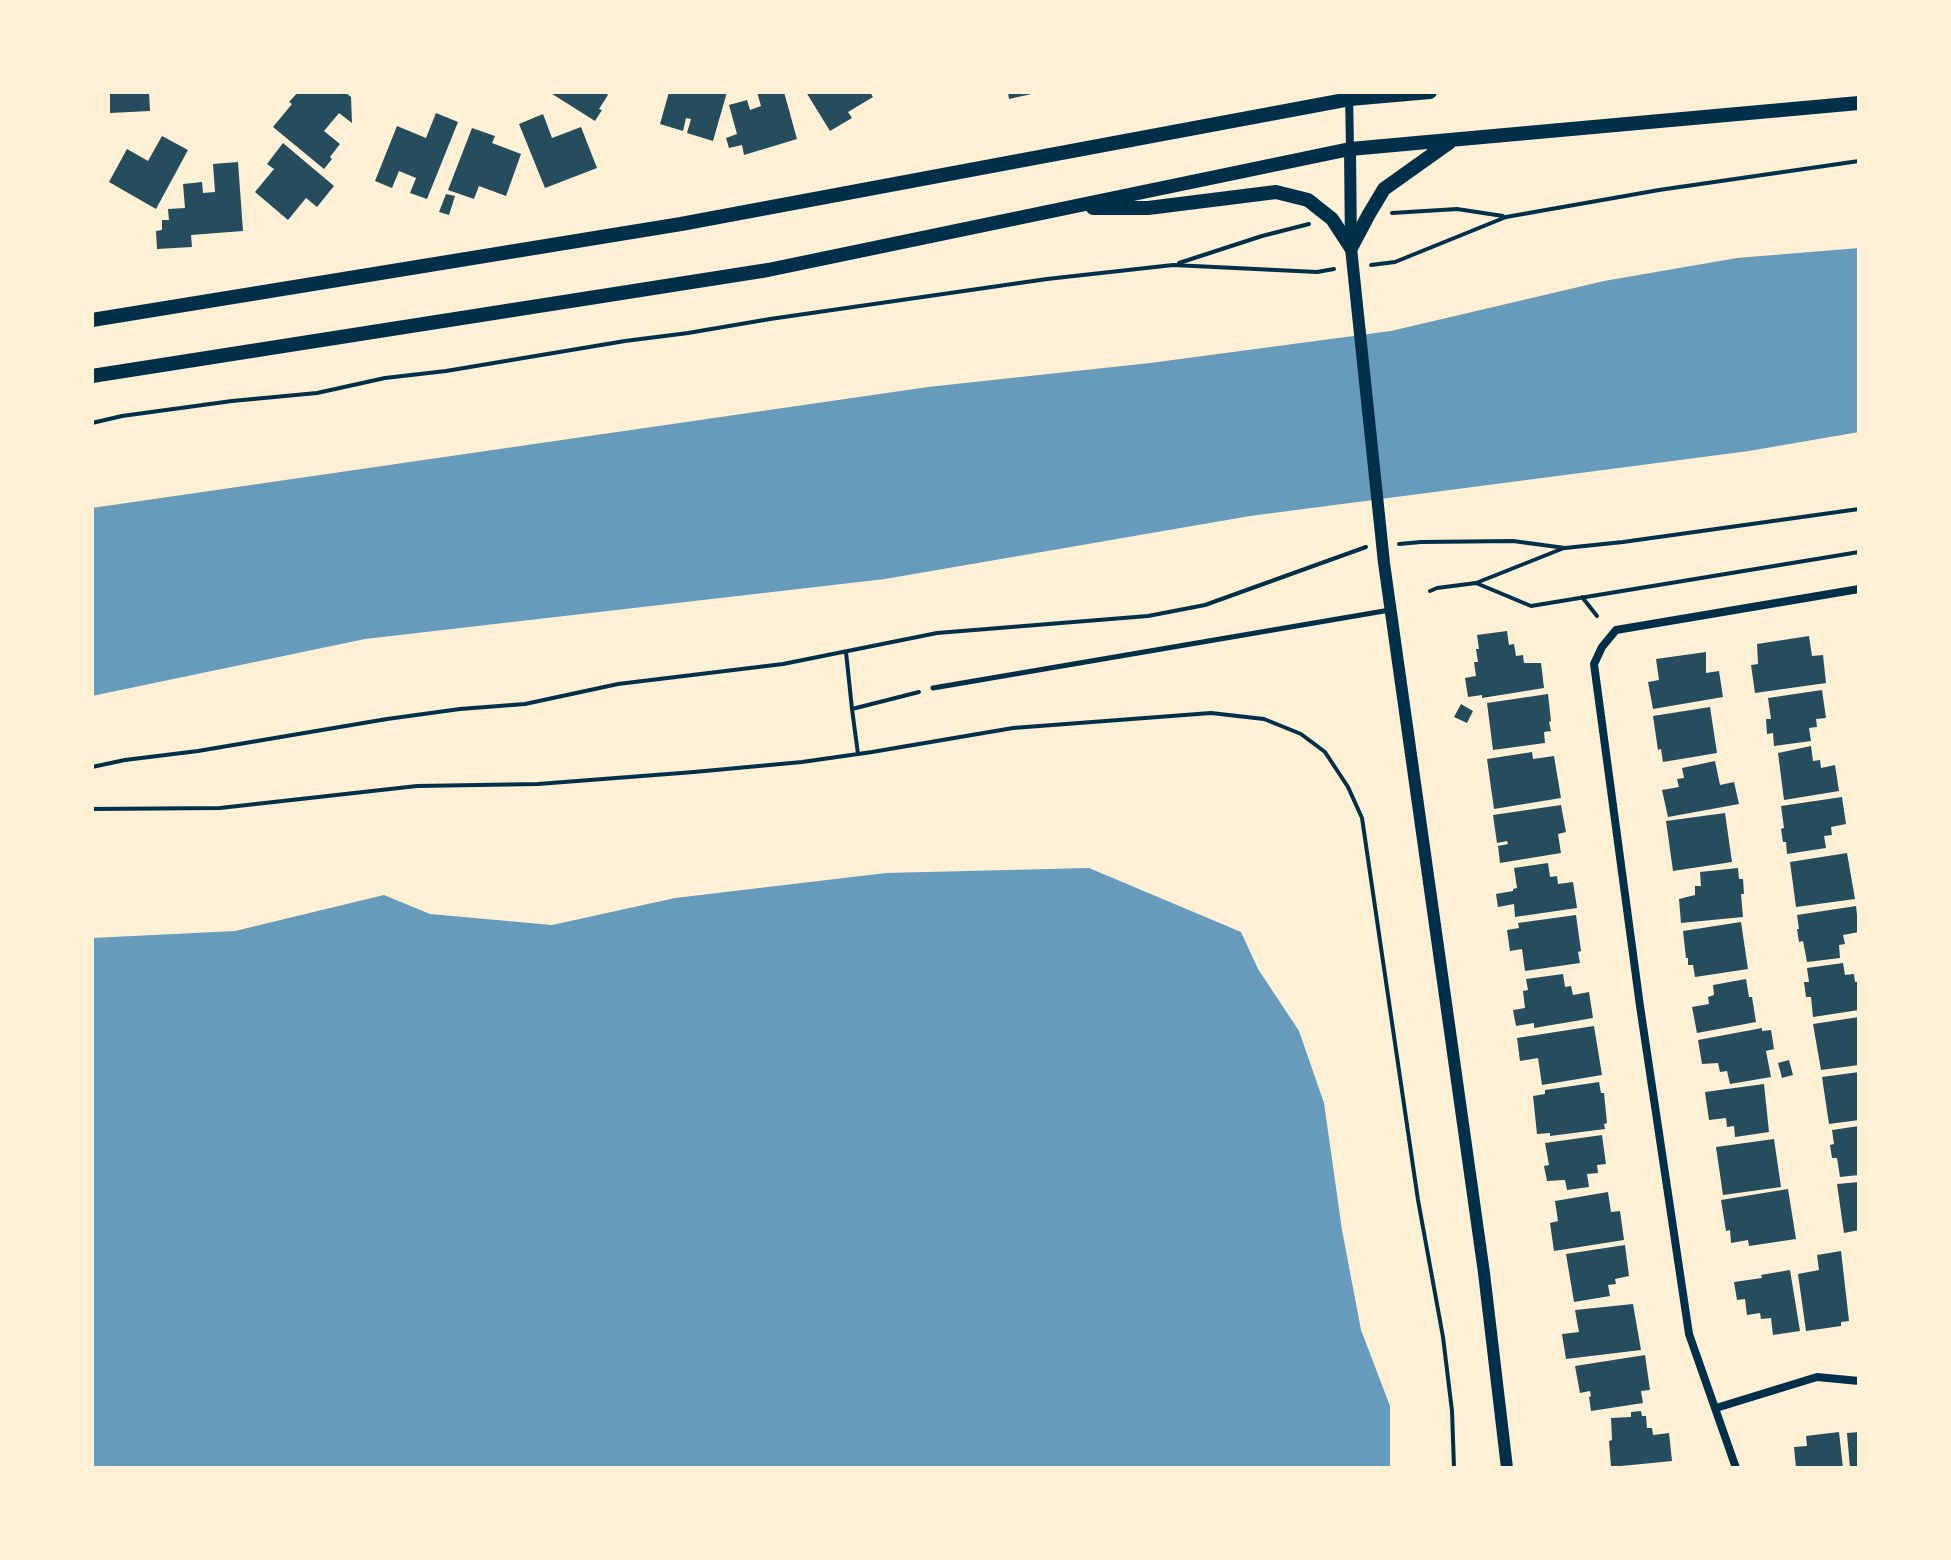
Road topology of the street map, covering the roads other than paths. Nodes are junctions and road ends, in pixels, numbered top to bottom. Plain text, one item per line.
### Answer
1 (1430, 92) edge
2 (1349, 96) edge
3 (1859, 103) edge
4 (1454, 139) junction
5 (1350, 149) junction
6 (1063, 208) junction
7 (1352, 251) junction
8 (92, 320) edge
9 (92, 376) edge
10 (1859, 589) edge
11 (1391, 610) junction
12 (933, 688) road end
13 (1859, 1381) edge
14 (1716, 1408) junction
15 (1507, 1468) edge
16 (1736, 1468) edge

1 - 2 main road
2 - 5 street
2 - 8 main road
3 - 4 main road
4 - 5 main road
4 - 7 main road
5 - 6 main road
5 - 7 street
6 - 7 main road
6 - 9 main road
7 - 11 street
10 - 14 street
11 - 12 lane
11 - 15 street
13 - 14 street
14 - 16 street

